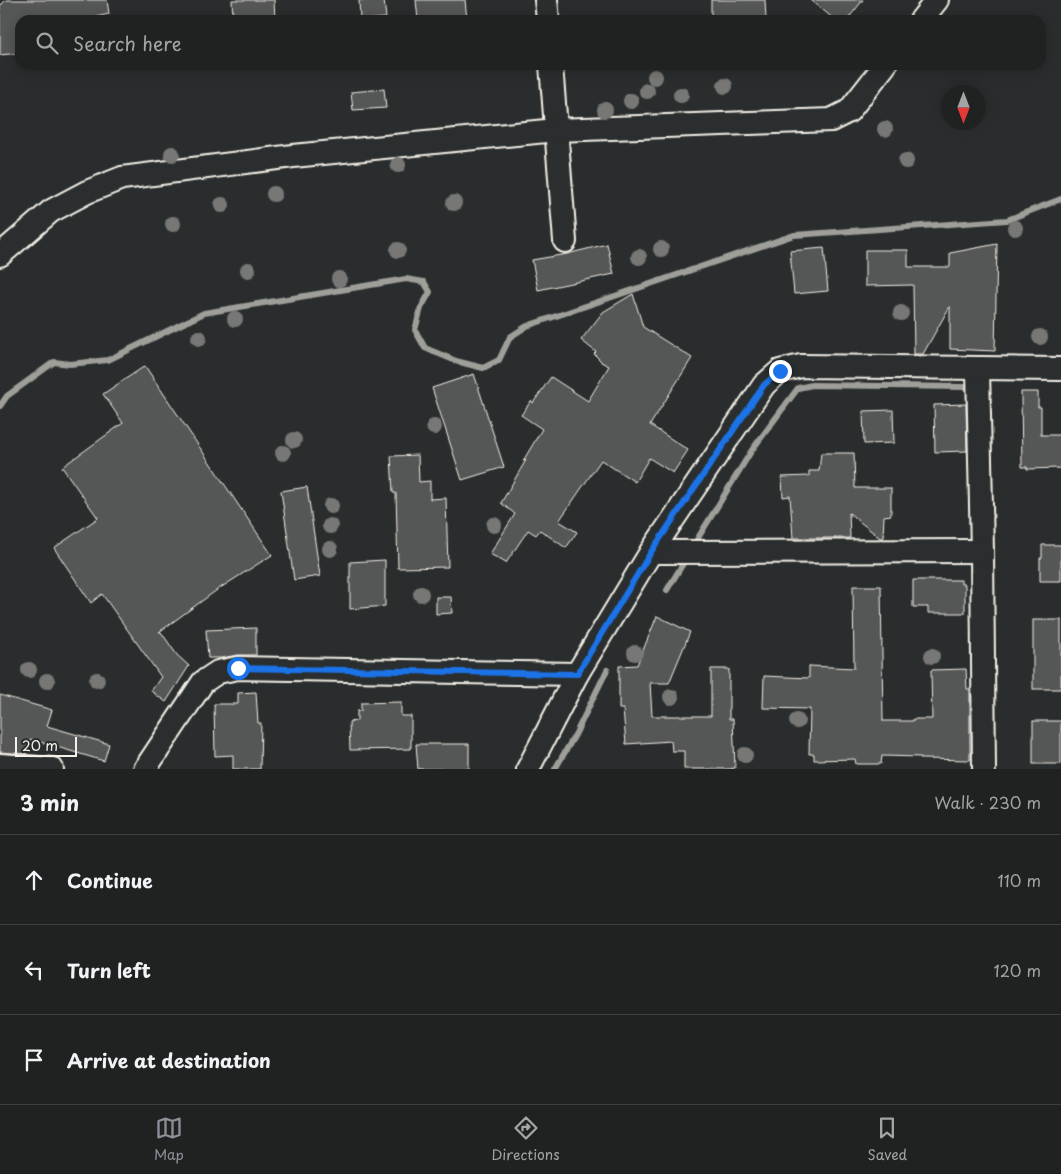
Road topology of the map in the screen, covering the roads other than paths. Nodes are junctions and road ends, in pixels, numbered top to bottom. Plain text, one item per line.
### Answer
1 (546, 0) edge
2 (937, 0) edge
3 (548, 15) edge
4 (925, 15) edge
5 (551, 70) edge
6 (881, 70) edge
7 (556, 130) junction
8 (566, 241) dead end
9 (0, 255) edge
10 (978, 369) junction
11 (1061, 369) edge
12 (982, 551) junction
13 (651, 552) junction
14 (577, 674) junction
15 (0, 765) edge
16 (52, 769) edge
17 (145, 769) edge
18 (528, 769) edge
19 (984, 769) edge

1 - 3 street
2 - 4 street
5 - 7 street
6 - 7 street
7 - 8 street
7 - 9 street
10 - 11 street
10 - 12 street
10 - 13 street
12 - 13 street
12 - 19 street
13 - 14 street
14 - 17 street
14 - 18 street
15 - 16 street

